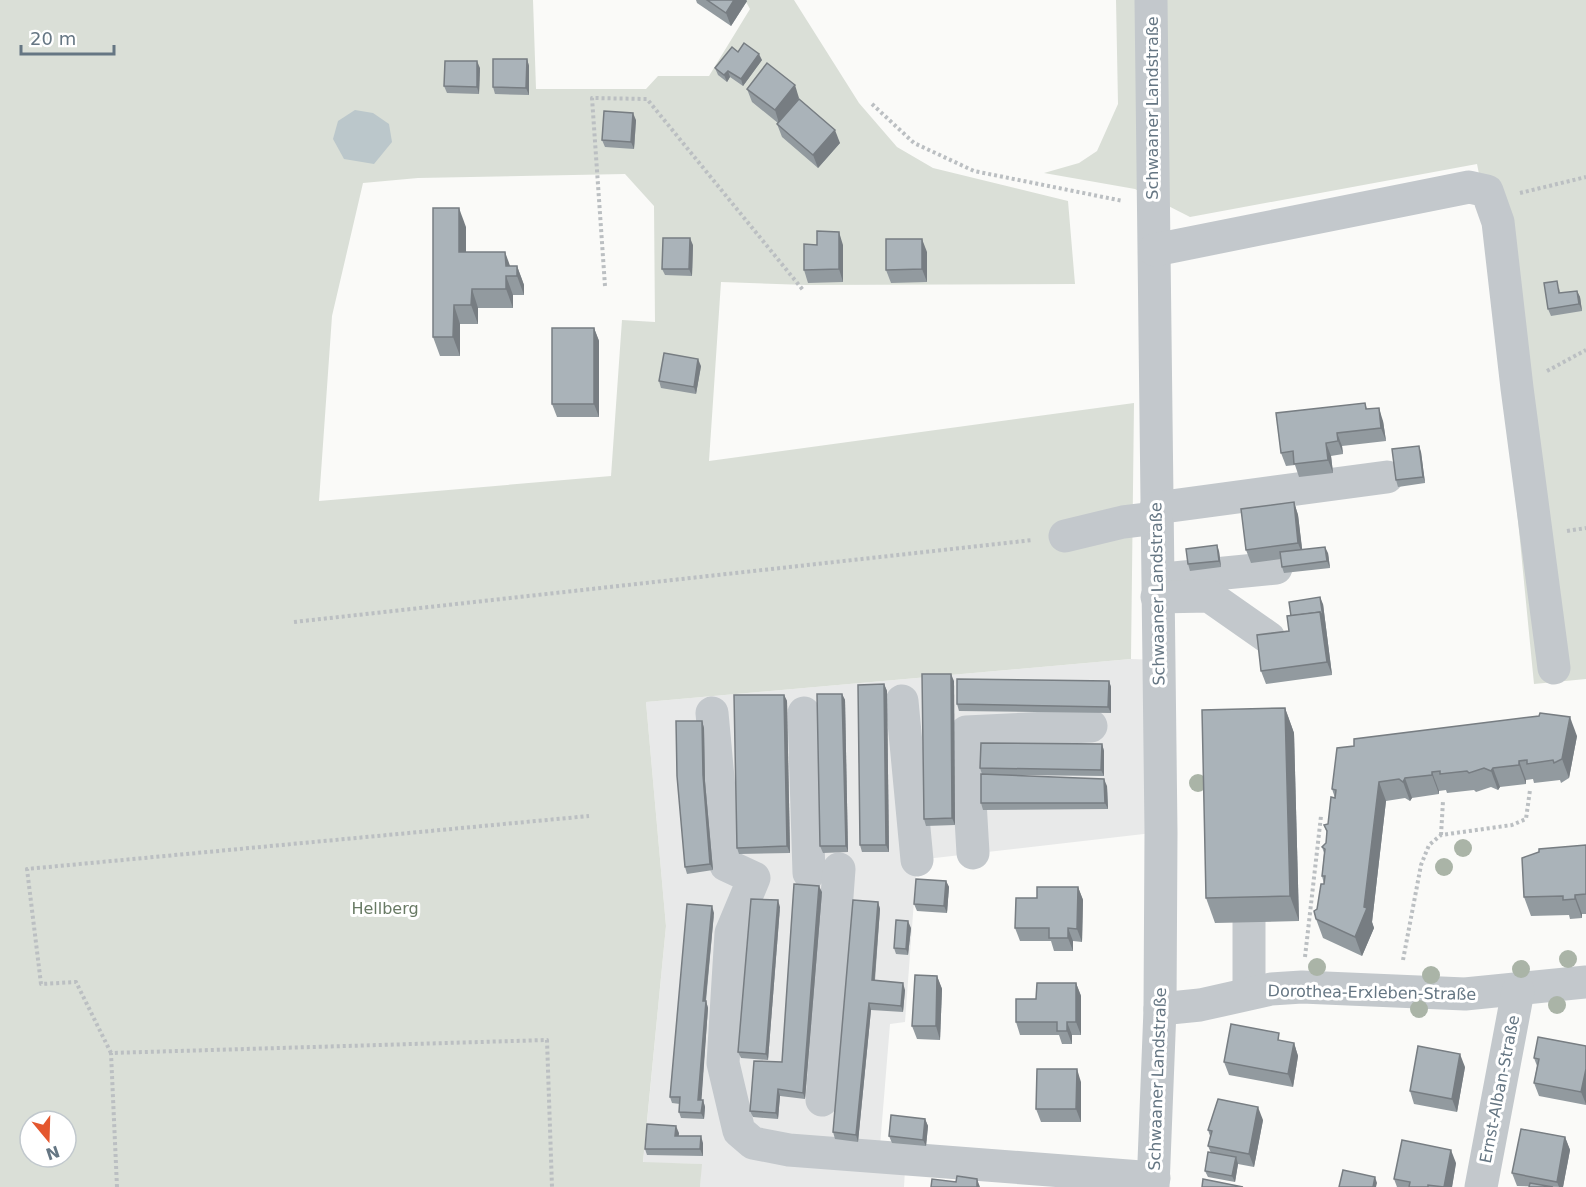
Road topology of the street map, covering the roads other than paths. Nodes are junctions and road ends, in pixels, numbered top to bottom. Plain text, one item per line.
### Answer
1 (1151, 0) edge
2 (1155, 250) junction
3 (1387, 477) dead end
4 (1156, 513) junction
5 (1065, 536) road end
6 (1276, 568) dead end
7 (1157, 589) junction
8 (1269, 638) edge
9 (1554, 668) dead end
10 (903, 701) dead end
11 (712, 713) dead end
12 (804, 713) dead end
13 (1091, 726) dead end
14 (973, 853) dead end
15 (917, 860) dead end
16 (1260, 921) edge
17 (1586, 982) edge
18 (1274, 989) junction
19 (1518, 991) junction
20 (1160, 1009) junction
21 (822, 1100) dead end
22 (1153, 1183) edge
23 (1480, 1187) edge

1 - 2 street, Schwaaner Landstraße
2 - 4 street, Schwaaner Landstraße
2 - 9 street
3 - 4 street
4 - 5 street
4 - 7 street, Schwaaner Landstraße
6 - 7 street
7 - 8 street
7 - 20 street, Schwaaner Landstraße
10 - 15 street
11 - 22 street
12 - 21 street
13 - 14 street
16 - 18 street
17 - 19 street, Dorothea-Erxleben-Straße
18 - 19 street, Dorothea-Erxleben-Straße
18 - 20 street, Dorothea-Erxleben-Straße
19 - 23 street, Ernst-Alban-Straße
20 - 22 street, Schwaaner Landstraße

